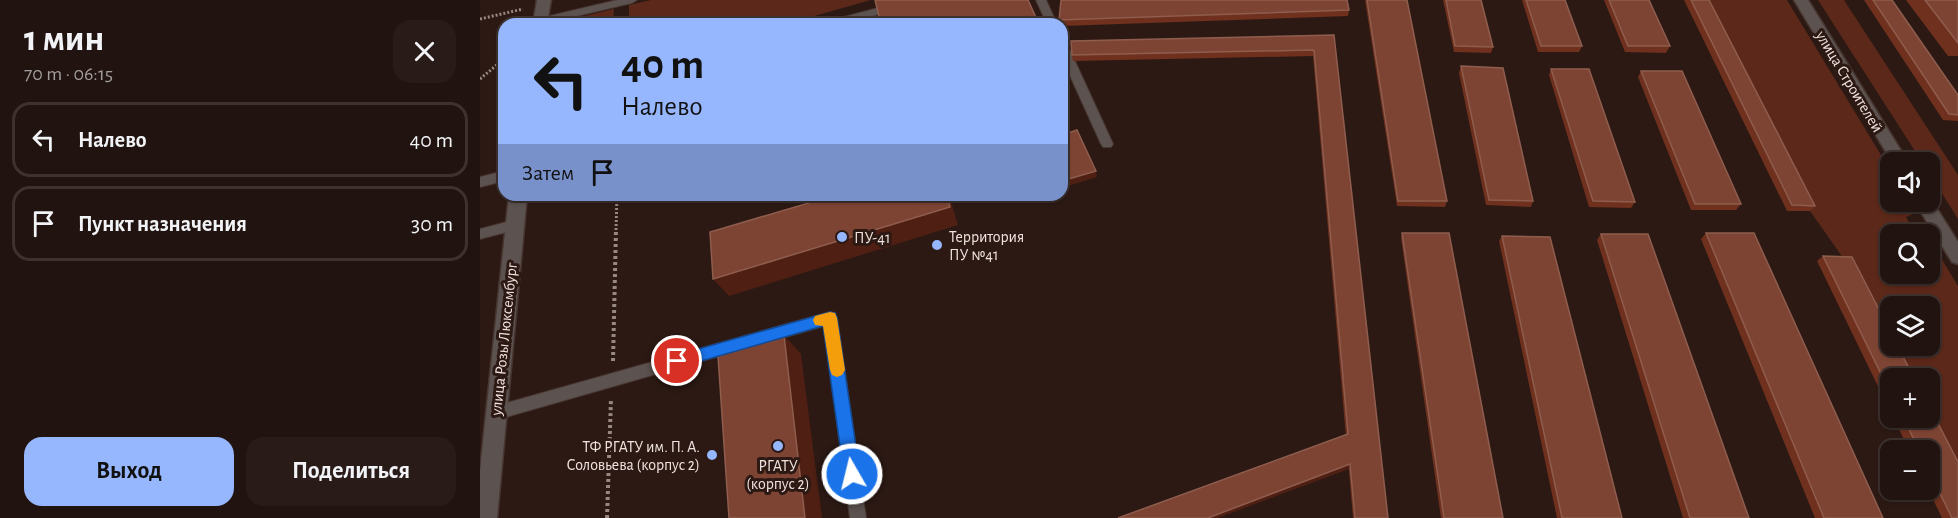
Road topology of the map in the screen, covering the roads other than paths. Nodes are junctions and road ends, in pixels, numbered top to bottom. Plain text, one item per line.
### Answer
1 (632, 0) edge
2 (921, 0) edge
3 (1041, 0) edge
4 (1801, 0) edge
5 (544, 2) edge
6 (542, 18) edge
7 (558, 18) edge
8 (852, 18) edge
9 (1049, 18) edge
10 (1068, 59) edge
11 (1107, 144) dead end
12 (1894, 152) edge
13 (498, 178) edge
14 (480, 182) edge
15 (517, 201) edge
16 (1930, 212) edge
17 (514, 225) junction
18 (480, 234) edge
19 (1958, 257) edge
20 (496, 414) junction
21 (486, 518) edge
22 (858, 518) edge

1 - 7 lane
2 - 8 lane
3 - 9 lane
4 - 12 street, улица Строителей
5 - 6 street
10 - 11 lane
13 - 14 lane
15 - 17 street, улица Розы Люксембург
16 - 19 street
17 - 18 lane
17 - 20 street, улица Розы Люксембург
20 - 21 street, улица Розы Люксембург
20 - 22 lane

